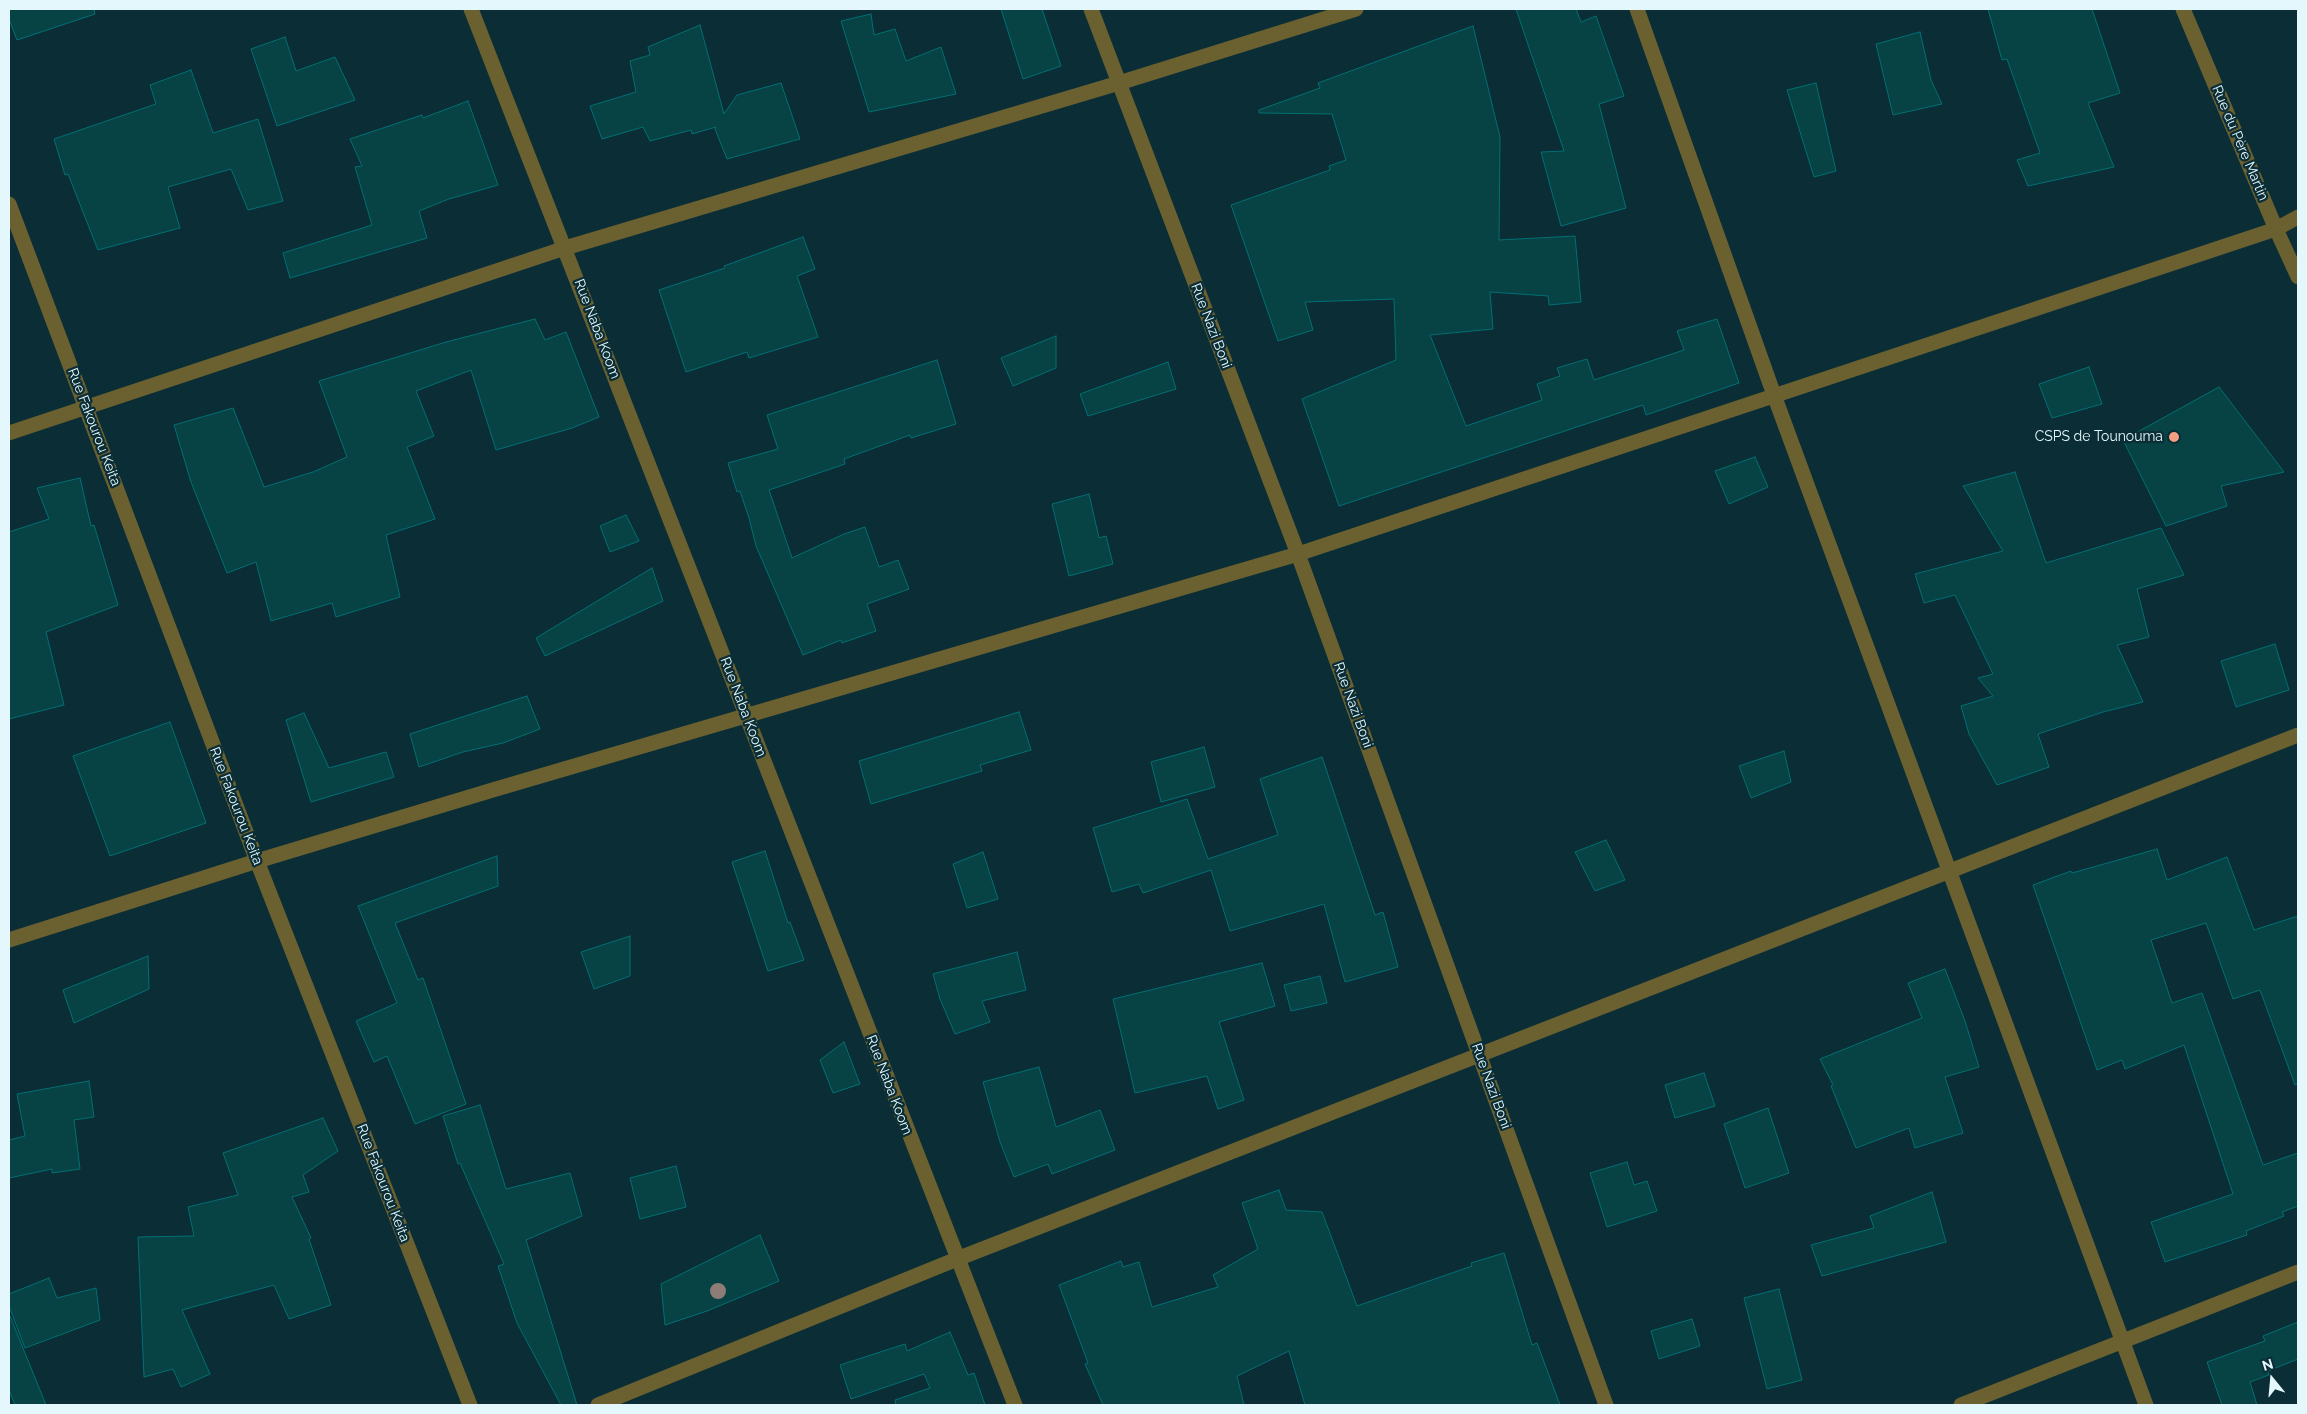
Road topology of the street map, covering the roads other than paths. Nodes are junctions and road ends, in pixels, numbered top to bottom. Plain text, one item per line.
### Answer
1 (470, 9) edge
2 (1091, 9) edge
3 (1356, 9) edge
4 (1637, 9) edge
5 (2183, 9) edge
6 (1120, 83) junction
7 (9, 204) edge
8 (2298, 216) edge
9 (2276, 229) junction
10 (565, 248) junction
11 (2298, 277) edge
12 (1774, 395) junction
13 (87, 408) junction
14 (9, 433) edge
15 (1298, 554) junction
16 (746, 715) junction
17 (2298, 735) edge
18 (257, 861) junction
19 (1950, 870) junction
20 (9, 940) edge
21 (1479, 1054) junction
22 (957, 1259) junction
23 (2298, 1272) edge
24 (2122, 1343) junction
25 (470, 1405) edge
26 (598, 1405) edge
27 (1015, 1405) edge
28 (1606, 1405) edge
29 (1961, 1405) edge
30 (2146, 1405) edge

1 - 10 street, Rue Naba Koom
2 - 6 street, Rue Nazi Boni
3 - 6 street
4 - 12 street
5 - 9 street, Rue du Père Martin
6 - 10 street
6 - 15 street, Rue Nazi Boni
7 - 13 street, Rue Fakourou Keita
8 - 9 street
9 - 11 street, Rue du Père Martin
9 - 12 street
10 - 13 street
10 - 16 street, Rue Naba Koom
12 - 15 street
12 - 19 street
13 - 14 street
13 - 18 street, Rue Fakourou Keita
15 - 16 street
15 - 21 street, Rue Nazi Boni
16 - 18 street
16 - 22 street, Rue Naba Koom
17 - 19 street
18 - 20 street
18 - 25 street, Rue Fakourou Keita
19 - 21 street
19 - 24 street
21 - 22 street
21 - 28 street, Rue Nazi Boni
22 - 26 street
22 - 27 street, Rue Naba Koom
23 - 24 street
24 - 29 street
24 - 30 street

